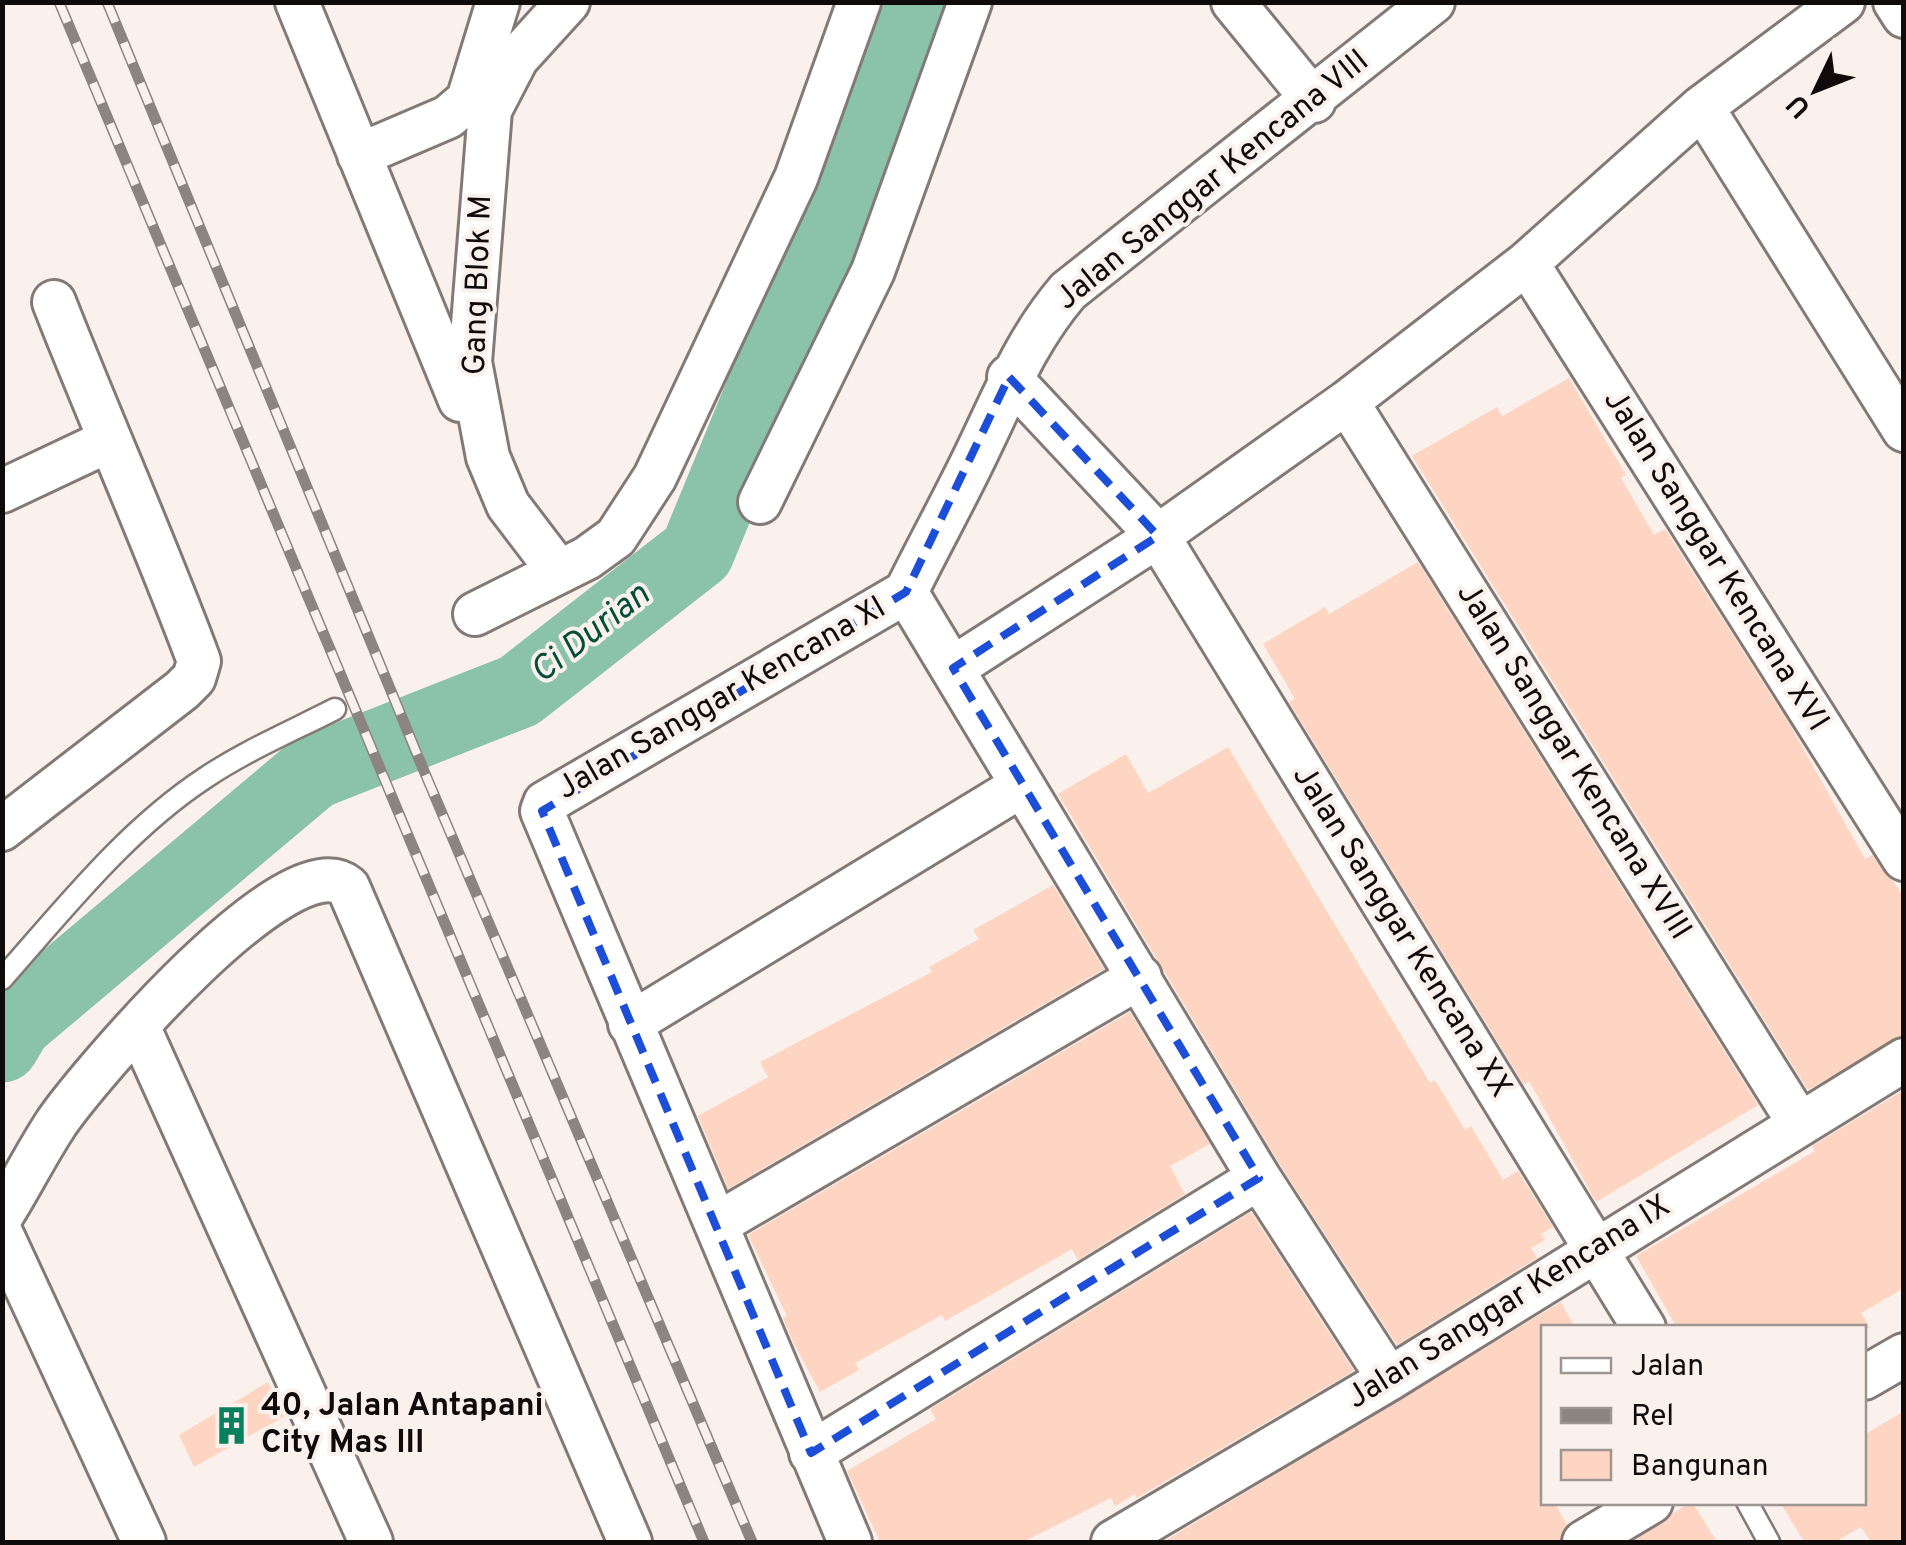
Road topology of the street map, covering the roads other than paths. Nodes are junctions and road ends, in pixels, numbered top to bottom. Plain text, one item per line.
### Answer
1 (297, 2) edge
2 (498, 2) edge
3 (568, 2) edge
4 (858, 2) edge
5 (970, 2) edge
6 (1234, 2) edge
7 (1434, 2) edge
8 (1843, 2) edge
9 (1895, 2) edge
10 (1904, 16) edge
11 (1314, 101) junction
12 (1702, 107) junction
13 (359, 155) junction
14 (1527, 262) junction
15 (54, 302) dead end
16 (1010, 377) junction
17 (1347, 402) junction
18 (463, 409) dead end
19 (1904, 430) edge
20 (108, 441) junction
21 (2, 490) edge
22 (760, 502) dead end
23 (1158, 536) junction
24 (559, 572) junction
25 (906, 592) junction
26 (475, 614) dead end
27 (953, 668) junction
28 (335, 709) dead end
29 (1022, 786) junction
30 (2, 829) edge
31 (1904, 859) edge
32 (1140, 976) junction
33 (2, 979) edge
34 (630, 1024) junction
35 (138, 1026) junction
36 (1904, 1060) edge
37 (1799, 1122) junction
38 (1260, 1178) junction
39 (2, 1215) edge
40 (716, 1224) junction
41 (2, 1235) edge
42 (1596, 1250) junction
43 (1642, 1325) edge
44 (1904, 1355) edge
45 (1866, 1377) edge
46 (1389, 1379) junction
47 (811, 1453) junction
48 (1646, 1505) edge
49 (1750, 1505) edge
50 (144, 1542) edge
51 (371, 1542) edge
52 (630, 1542) edge
53 (850, 1542) edge
54 (1113, 1542) edge
55 (1584, 1542) edge
56 (1769, 1542) edge

1 - 13 street
2 - 13 street
3 - 24 street, Gang Blok M
4 - 24 street
5 - 22 street
6 - 11 street
7 - 11 street, Jalan Sanggar Kencana VIII
8 - 12 street
9 - 10 street
11 - 16 street, Jalan Sanggar Kencana VIII
12 - 14 street
12 - 19 street
13 - 18 street
14 - 17 street
14 - 31 street, Jalan Sanggar Kencana XVI
15 - 20 street
16 - 23 street, Jalan Sanggar Kencana XX
16 - 25 street, Jalan Sanggar Kencana VIII
17 - 23 street
17 - 37 street, Jalan Sanggar Kencana XVIII
20 - 21 street
20 - 30 street
23 - 27 street
23 - 42 street, Jalan Sanggar Kencana XX
24 - 26 street
25 - 27 street
25 - 34 street, Jalan Sanggar Kencana XI
27 - 29 street
28 - 33 lane
29 - 32 street
29 - 34 street
32 - 38 street
32 - 40 street
34 - 40 street
35 - 39 street
35 - 51 street
35 - 52 street
36 - 37 street, Jalan Sanggar Kencana IX
37 - 42 street, Jalan Sanggar Kencana IX
38 - 46 street
38 - 47 street
40 - 47 street
41 - 50 street
42 - 43 street, Jalan Sanggar Kencana XX
42 - 46 street, Jalan Sanggar Kencana IX
44 - 45 street
46 - 54 street, Jalan Sanggar Kencana IX
47 - 53 street
48 - 55 street
49 - 56 lane

